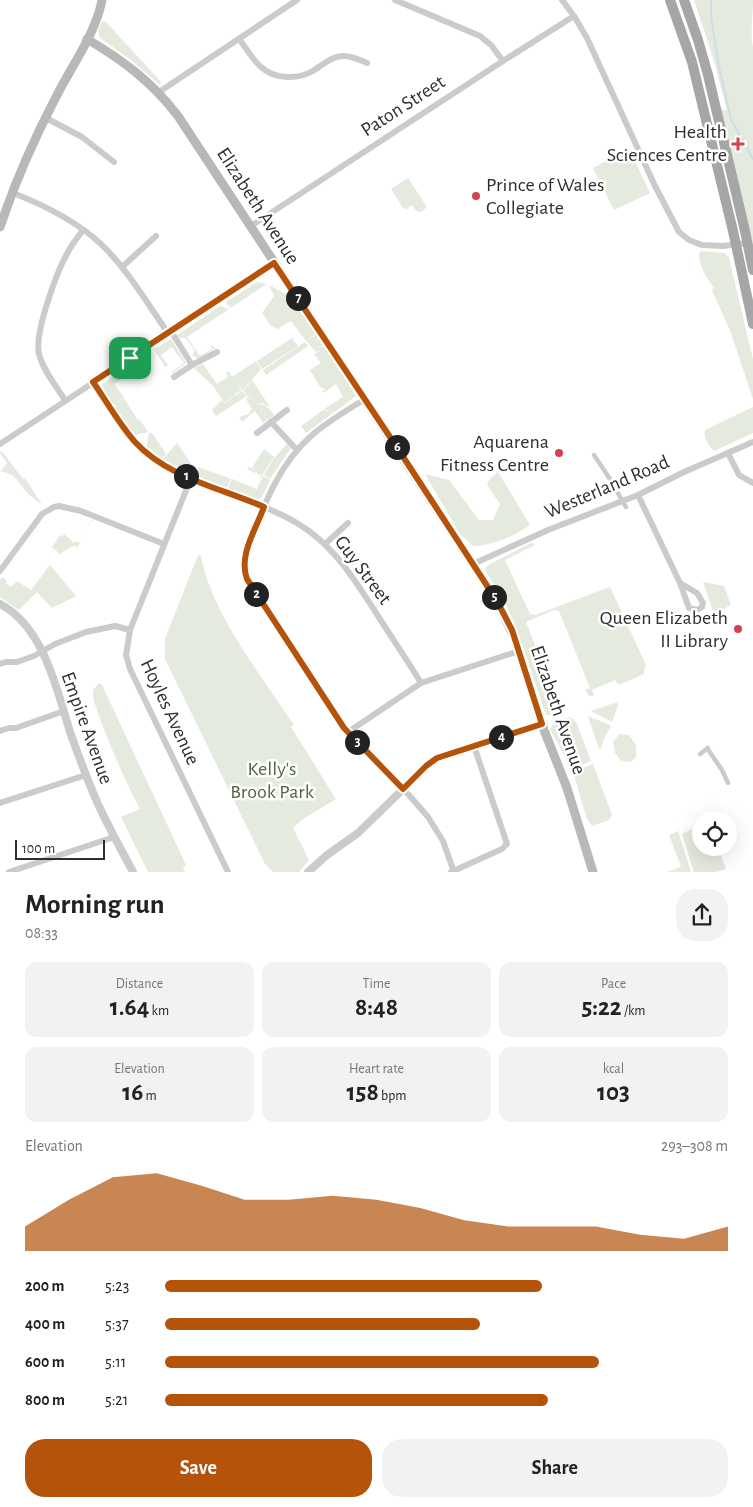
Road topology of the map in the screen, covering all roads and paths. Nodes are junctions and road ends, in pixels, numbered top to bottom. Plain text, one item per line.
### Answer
1 (102, 0) edge
2 (297, 0) edge
3 (395, 0) edge
4 (562, 0) edge
5 (670, 0) edge
6 (684, 0) edge
7 (574, 16) junction
8 (87, 39) junction
9 (239, 39) junction
10 (502, 60) junction
11 (367, 63) dead end
12 (159, 92) junction
13 (46, 118) junction
14 (114, 162) dead end
15 (13, 193) junction
16 (251, 226) junction
17 (0, 227) edge
18 (83, 230) junction
19 (156, 236) dead end
20 (741, 244) junction
21 (274, 263) junction
22 (122, 267) junction
23 (753, 270) edge
24 (753, 324) edge
25 (169, 332) junction
26 (217, 352) dead end
27 (192, 365) junction
28 (174, 377) dead end
29 (93, 382) junction
30 (365, 399) junction
31 (65, 400) junction
32 (287, 410) dead end
33 (271, 422) junction
34 (257, 433) dead end
35 (753, 442) edge
36 (0, 444) edge
37 (297, 450) junction
38 (728, 453) junction
39 (594, 455) dead end
40 (191, 478) junction
41 (753, 482) edge
42 (638, 495) junction
43 (264, 507) junction
44 (626, 507) dead end
45 (348, 522) dead end
46 (164, 544) junction
47 (325, 544) junction
48 (473, 564) junction
49 (0, 571) edge
50 (680, 583) dead end
51 (0, 604) edge
52 (130, 630) junction
53 (519, 651) junction
54 (42, 652) junction
55 (0, 664) edge
56 (421, 683) junction
57 (64, 711) junction
58 (542, 724) junction
59 (0, 731) edge
60 (348, 732) junction
61 (474, 746) junction
62 (700, 754) dead end
63 (86, 775) junction
64 (728, 783) dead end
65 (403, 789) junction
66 (0, 803) edge
67 (114, 837) junction
68 (9, 872) edge
69 (133, 872) edge
70 (228, 872) edge
71 (308, 872) edge
72 (453, 872) edge
73 (593, 872) edge

1 - 8 main road
2 - 9 street
3 - 10 street
4 - 7 street
5 - 20 main road
6 - 20 main road
7 - 10 street, Paton Street
7 - 20 street
8 - 12 main road, Elizabeth Avenue
8 - 13 main road
9 - 11 street
9 - 12 street
10 - 16 street, Paton Street
12 - 16 main road, Elizabeth Avenue
13 - 14 street
13 - 15 main road
15 - 17 main road
15 - 18 street
16 - 21 main road, Elizabeth Avenue
18 - 22 street
18 - 31 street
19 - 22 street
20 - 23 main road
20 - 24 main road
21 - 25 street
21 - 30 main road, Elizabeth Avenue
22 - 25 street
25 - 27 street
25 - 29 street
26 - 27 street
27 - 28 street
29 - 31 street
29 - 40 street, Guy Street
30 - 37 street
30 - 48 main road, Elizabeth Avenue
31 - 36 street
32 - 33 street
33 - 34 street
33 - 37 street
35 - 38 street, Westerland Road
37 - 43 street
38 - 41 street
38 - 42 street, Westerland Road
39 - 44 street
40 - 43 street, Guy Street
40 - 46 street, Hoyles Avenue
42 - 48 street, Westerland Road
42 - 50 street
43 - 47 street, Guy Street
43 - 60 street
45 - 47 street
46 - 49 street
46 - 52 street, Hoyles Avenue
47 - 56 street, Guy Street
48 - 53 main road, Elizabeth Avenue
51 - 54 street, Empire Avenue
52 - 54 street
52 - 70 street, Hoyles Avenue
53 - 56 street
53 - 58 main road, Elizabeth Avenue
54 - 55 street
54 - 57 street, Empire Avenue
56 - 60 street
57 - 59 street
57 - 63 street, Empire Avenue
58 - 61 street
58 - 73 main road, Elizabeth Avenue
60 - 65 street
61 - 65 street
61 - 72 street
62 - 64 street
63 - 66 street
63 - 67 street, Empire Avenue
65 - 71 street
65 - 72 street
67 - 68 street
67 - 69 street, Empire Avenue

